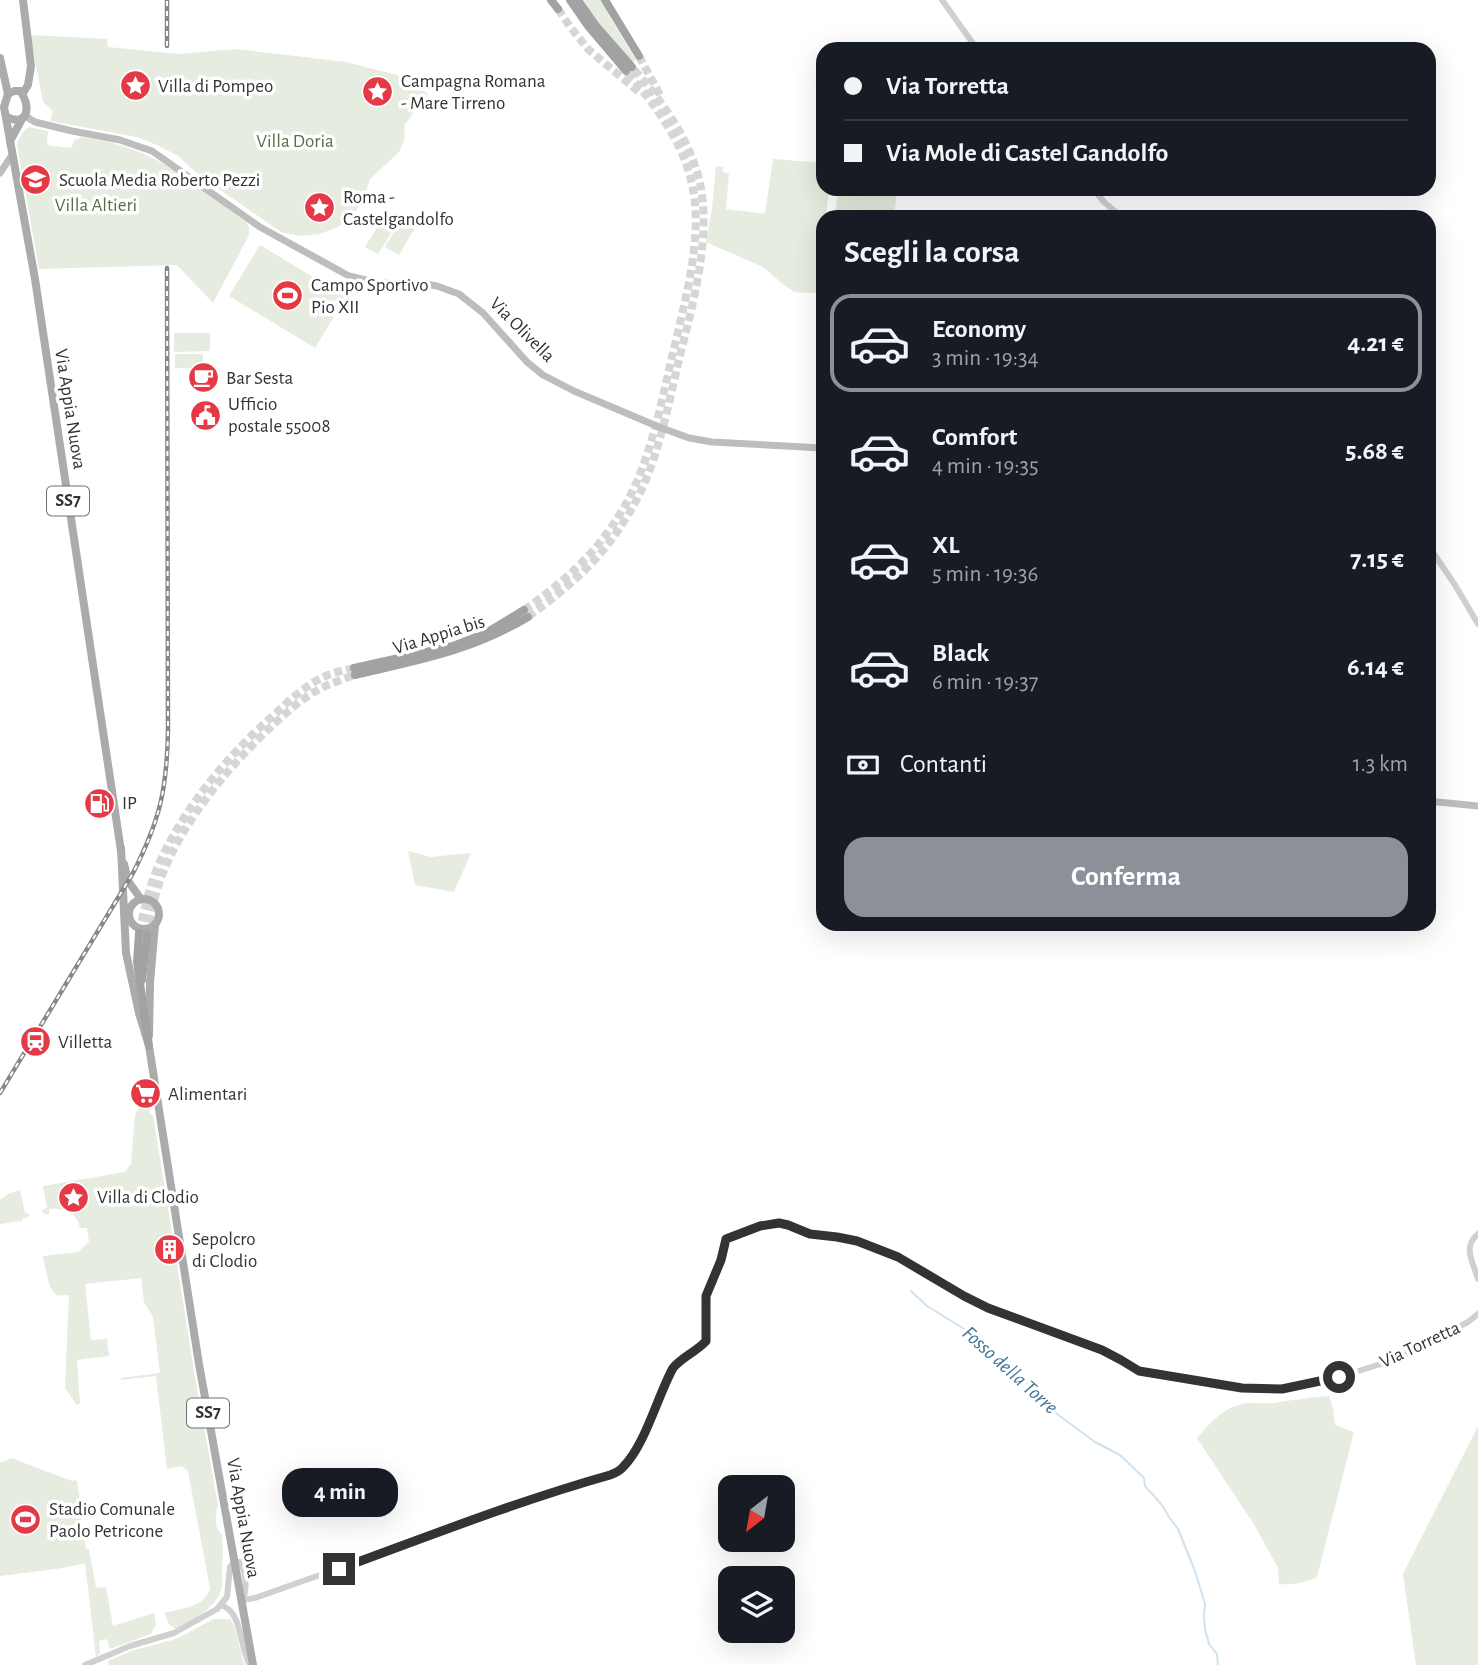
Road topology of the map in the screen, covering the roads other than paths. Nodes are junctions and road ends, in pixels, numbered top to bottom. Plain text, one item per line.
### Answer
1 (23, 0) edge
2 (551, 0) edge
3 (605, 0) edge
4 (942, 0) edge
5 (575, 2) edge
6 (558, 9) tunnel mouth
7 (972, 42) edge
8 (639, 56) tunnel mouth
9 (0, 58) edge
10 (629, 69) tunnel mouth
11 (23, 93) junction
12 (8, 94) junction
13 (2, 108) edge
14 (7, 117) junction
15 (23, 118) junction
16 (10, 142) junction
17 (12, 155) junction
18 (0, 173) edge
19 (1099, 196) edge
20 (1114, 210) edge
21 (816, 448) edge
22 (1436, 557) edge
23 (526, 613) tunnel mouth
24 (1478, 624) edge
25 (355, 671) tunnel mouth
26 (1436, 802) edge
27 (1478, 806) edge
28 (121, 848) junction
29 (141, 899) junction
30 (122, 901) junction
31 (130, 919) junction
32 (155, 925) junction
33 (143, 934) tunnel mouth
34 (128, 966) junction
35 (149, 1046) junction
36 (1478, 1234) edge
37 (1478, 1279) edge
38 (1478, 1314) edge
39 (235, 1561) junction
40 (242, 1600) junction
41 (219, 1607) junction
42 (85, 1665) edge
43 (251, 1665) edge

1 - 11 main road
2 - 6 highway
3 - 8 highway
4 - 7 street
5 - 10 highway
9 - 12 main road
11 - 12 main road
11 - 15 main road
12 - 13 main road
13 - 14 main road
14 - 15 main road
14 - 16 main road, Via Appia Nuova / SS7
15 - 16 main road
15 - 21 main road, Via Olivella
16 - 17 main road, Via Appia Nuova / SS7
17 - 18 main road
17 - 28 main road, Via Appia Nuova / SS7
19 - 20 street
22 - 24 street
23 - 25 highway, Via Appia bis
26 - 27 main road
28 - 29 main road, Via Appia Nuova / SS7
28 - 30 main road, Via Appia Nuova / SS7
29 - 31 main road
29 - 32 main road
30 - 31 main road
30 - 34 main road, Via Appia Nuova / SS7
31 - 32 main road
31 - 34 main road
32 - 35 main road, Via Appia Nuova / SS7
33 - 35 highway
34 - 35 main road, Via Appia Nuova / SS7
35 - 39 main road, Via Appia Nuova / SS7
36 - 37 street
38 - 40 street, Via Torretta
39 - 40 main road, Via Appia Nuova / SS7
39 - 41 street
40 - 43 main road, Via Appia Nuova / SS7
41 - 42 street
41 - 43 street

